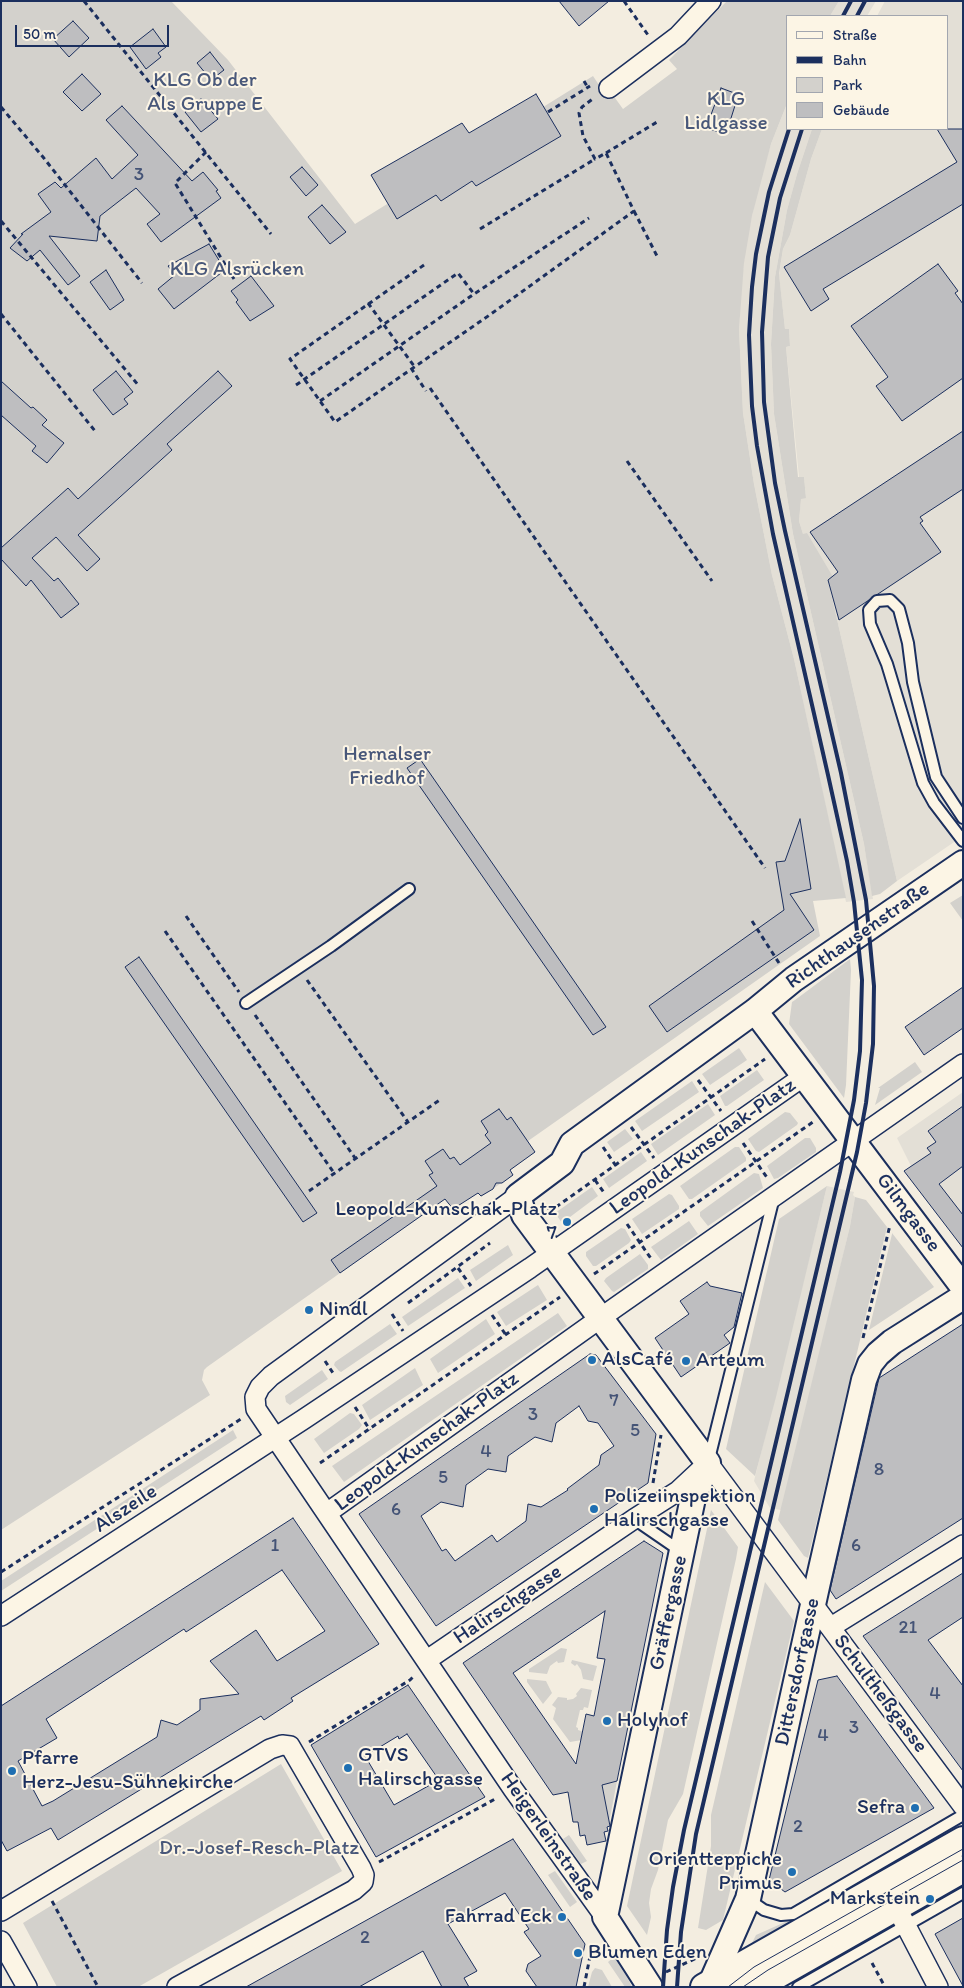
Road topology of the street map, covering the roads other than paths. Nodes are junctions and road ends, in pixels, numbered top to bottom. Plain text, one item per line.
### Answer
1 (711, 1) edge
2 (602, 86) road end
3 (963, 818) edge
4 (963, 841) edge
5 (963, 863) edge
6 (409, 889) dead end
7 (246, 1003) road end
8 (755, 1012) junction
9 (963, 1064) edge
10 (804, 1076) junction
11 (853, 1140) junction
12 (776, 1195) junction
13 (521, 1206) junction
14 (552, 1253) junction
15 (963, 1287) edge
16 (963, 1297) edge
17 (600, 1318) junction
18 (276, 1438) junction
19 (708, 1463) junction
20 (327, 1513) junction
21 (634, 1519) junction
22 (963, 1545) edge
23 (682, 1552) junction
24 (813, 1603) junction
25 (1, 1616) edge
26 (831, 1627) junction
27 (427, 1660) junction
28 (963, 1806) edge
29 (963, 1815) edge
30 (963, 1840) edge
31 (963, 1869) edge
32 (963, 1892) edge
33 (748, 1899) junction
34 (892, 1901) junction
35 (1, 1911) edge
36 (605, 1917) junction
37 (1, 1941) edge
38 (761, 1976) edge
39 (714, 1985) edge
40 (27, 1987) edge
41 (177, 1987) edge
42 (650, 1987) edge
43 (798, 1987) edge
44 (938, 1987) edge

1 - 2 street
3 - 4 lane
5 - 8 street, Richthausenstraße
6 - 7 lane
8 - 10 street, Leopold-Kunschak-Platz
8 - 13 street
9 - 11 street
10 - 11 street, Leopold-Kunschak-Platz
10 - 14 street, Leopold-Kunschak-Platz
11 - 12 street, Leopold-Kunschak-Platz
11 - 15 street, Gilmgasse
12 - 17 street, Leopold-Kunschak-Platz
12 - 19 lane, Gräffergasse
13 - 14 street
13 - 18 street, Leopold-Kunschak-Platz
14 - 17 street
14 - 18 street, Leopold-Kunschak-Platz
16 - 24 street, Dittersdorfgasse
17 - 19 street, Schultheßgasse
17 - 20 street, Leopold-Kunschak-Platz
18 - 20 street, Leopold-Kunschak-Platz
18 - 25 street, Alszeile
19 - 21 street, Halirschgasse
19 - 23 street, Gräffergasse
19 - 24 street, Schultheßgasse
20 - 27 street, Heigerleinstraße
21 - 23 lane
21 - 27 street, Halirschgasse
22 - 26 street
23 - 36 street, Gräffergasse
24 - 26 street, Schultheßgasse
24 - 33 street, Dittersdorfgasse
26 - 28 street, Schultheßgasse
27 - 36 street, Heigerleinstraße
29 - 33 lane
30 - 34 main road
31 - 34 main road
32 - 34 lane
33 - 39 street, Dittersdorfgasse
34 - 38 main road
34 - 39 main road
34 - 43 lane
34 - 44 street
35 - 41 street
36 - 42 street, Heigerleinstraße
37 - 40 street
38 - 39 lane

